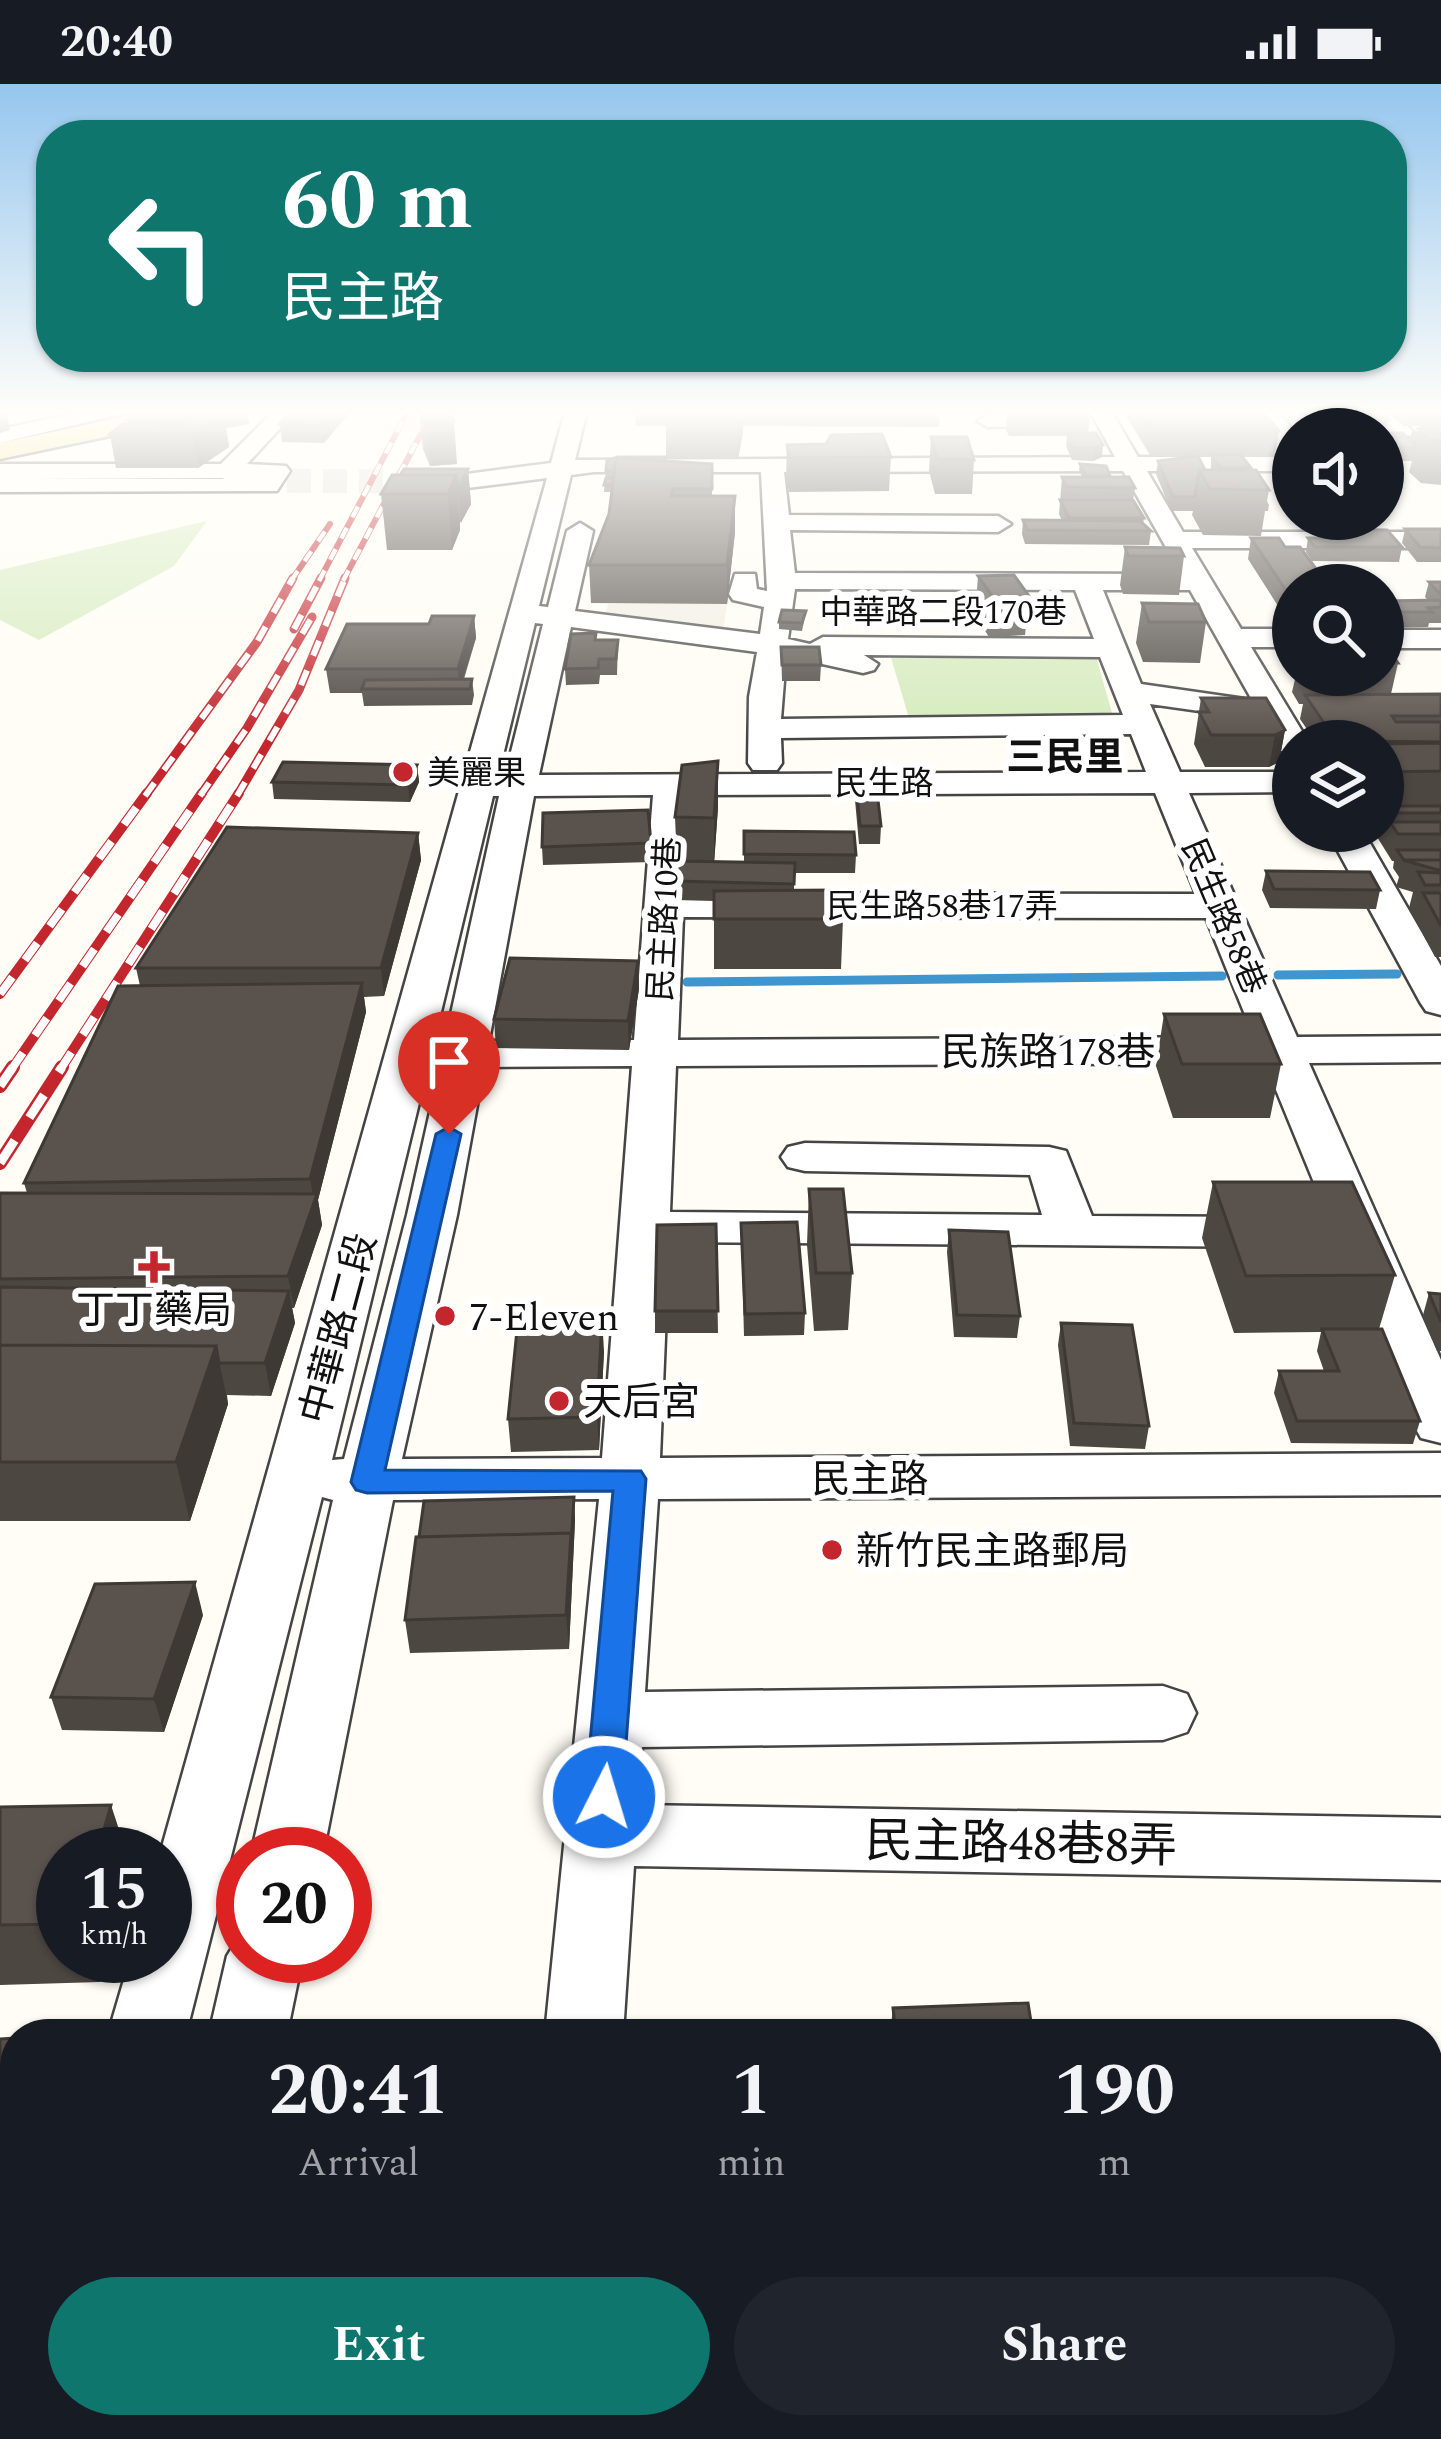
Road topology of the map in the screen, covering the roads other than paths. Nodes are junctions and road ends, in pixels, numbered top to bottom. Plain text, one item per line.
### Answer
1 (512, 521) edge
2 (549, 521) edge
3 (582, 521) edge
4 (768, 521) edge
5 (990, 521) edge
6 (1002, 521) edge
7 (1163, 521) edge
8 (998, 523) junction
9 (768, 526) junction
10 (1272, 532) edge
11 (1404, 533) edge
12 (1174, 540) junction
13 (1441, 540) edge
14 (540, 561) junction
15 (745, 580) dead end
16 (1086, 582) junction
17 (1198, 582) junction
18 (781, 592) junction
19 (943, 599) junction
20 (526, 613) junction
21 (563, 617) junction
22 (885, 619) dead end
23 (1231, 638) junction
24 (1272, 638) edge
25 (1404, 639) edge
26 (1441, 639) edge
27 (790, 646) junction
28 (1112, 648) junction
29 (1129, 692) junction
30 (1272, 711) junction
31 (1314, 712) edge
32 (1278, 720) edge
33 (1143, 724) junction
34 (765, 729) junction
35 (765, 782) junction
36 (1169, 782) junction
37 (1272, 782) edge
38 (670, 784) junction
39 (497, 786) junction
40 (1362, 852) edge
41 (664, 904) junction
42 (1221, 906) junction
43 (1441, 1002) edge
44 (1441, 1049) edge
45 (1281, 1050) junction
46 (655, 1053) junction
47 (409, 1054) junction
48 (466, 1054) junction
49 (805, 1157) dead end
50 (645, 1227) junction
51 (1072, 1230) junction
52 (1359, 1233) junction
53 (1441, 1424) edge
54 (1441, 1474) edge
55 (298, 1477) junction
56 (630, 1479) junction
57 (367, 1482) junction
58 (1163, 1713) dead end
59 (610, 1720) junction
60 (293, 1827) edge
61 (600, 1835) junction
62 (1441, 1849) edge
63 (259, 1983) edge
64 (151, 2019) edge
65 (251, 2019) edge
66 (585, 2019) edge

1 - 14 street
2 - 14 street, 中華路二段
3 - 21 street, 中華路二段
4 - 9 street
5 - 8 street
6 - 8 street
7 - 12 street
8 - 9 street
8 - 16 street, 中華路二段170巷
8 - 19 street, 中華路二段170巷
9 - 18 street
10 - 12 street
11 - 13 street
12 - 17 street
14 - 20 street, 中華路二段
15 - 18 street
16 - 17 street
16 - 28 street, 中華路二段170巷
17 - 23 street
18 - 19 street, 中華路二段170巷
18 - 27 street
19 - 27 street
20 - 21 street, 中華路二段170巷
20 - 39 street, 中華路二段
21 - 27 street, 中華路二段170巷
21 - 39 street, 中華路二段
22 - 27 street
23 - 24 street
23 - 30 street
25 - 26 street
27 - 28 street, 中華路二段170巷
27 - 34 street
28 - 29 street, 中華路二段170巷
29 - 30 street
29 - 33 street, 中華路二段170巷
30 - 31 street
30 - 32 street
33 - 34 street
33 - 36 street, 民生路58巷
34 - 35 street
35 - 36 street, 民生路
35 - 38 street, 民生路
36 - 37 street, 民生路
36 - 42 street, 民生路58巷
38 - 39 street, 民生路
38 - 41 street, 民主路10巷
39 - 47 street, 中華路二段
39 - 48 street, 中華路二段
40 - 43 street
41 - 42 street, 民生路58巷17弄
41 - 46 street, 民主路10巷
42 - 45 street, 民生路58巷
44 - 45 street, 民族路178巷
45 - 46 street, 民族路178巷
45 - 52 street, 民生路58巷
46 - 48 street, 民族路178巷
46 - 50 street
47 - 48 street, 民族路178巷
47 - 55 street, 中華路二段
48 - 57 street, 中華路二段
49 - 51 street
50 - 51 street
50 - 56 street
51 - 52 street
52 - 53 street, 民生路58巷
54 - 56 street, 民主路
55 - 57 street, 民主路
55 - 64 street, 中華路二段
56 - 57 street, 民主路
56 - 59 street
57 - 60 street, 中華路二段
58 - 59 street
59 - 61 street
61 - 62 street, 民主路48巷8弄
61 - 66 street
63 - 65 street

